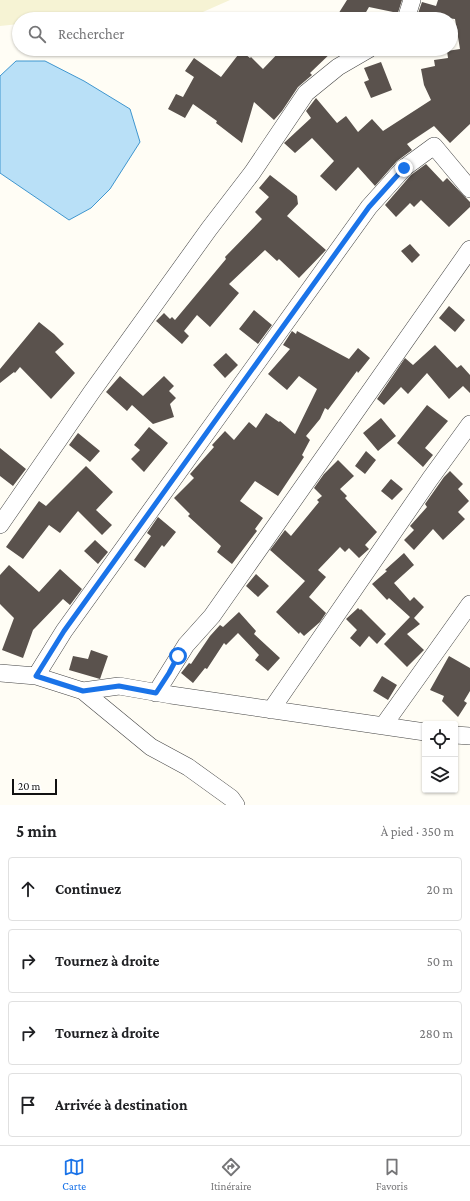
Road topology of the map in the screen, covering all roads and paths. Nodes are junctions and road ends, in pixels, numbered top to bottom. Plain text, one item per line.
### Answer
1 (412, 0) edge
2 (408, 12) edge
3 (357, 56) edge
4 (470, 189) edge
5 (470, 249) edge
6 (470, 424) edge
7 (0, 525) edge
8 (470, 604) edge
9 (0, 674) edge
10 (36, 676) junction
11 (83, 691) junction
12 (156, 693) junction
13 (271, 710) junction
14 (383, 726) junction
15 (422, 732) edge
16 (458, 735) edge
17 (470, 736) edge
18 (236, 805) edge

1 - 2 street
3 - 7 street
4 - 10 street
5 - 12 street
6 - 13 street
8 - 14 street
9 - 10 street
10 - 11 street
11 - 12 street
11 - 18 street
12 - 13 street
13 - 14 street
14 - 15 street
16 - 17 street

